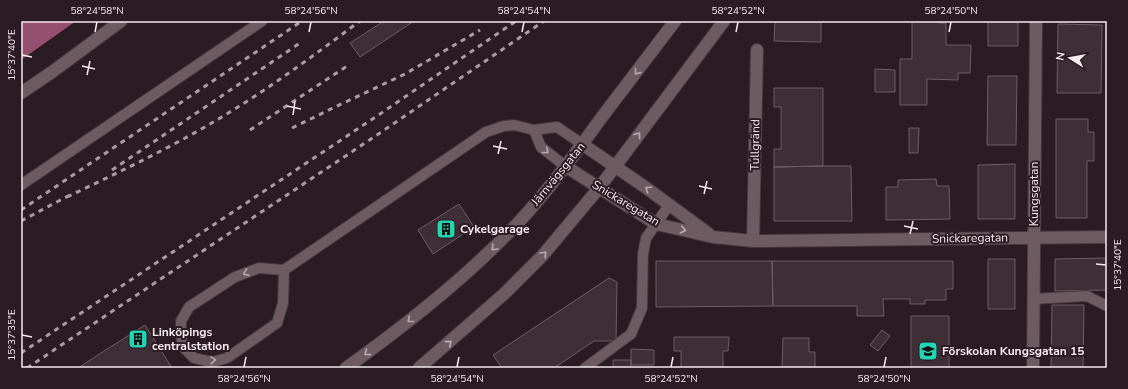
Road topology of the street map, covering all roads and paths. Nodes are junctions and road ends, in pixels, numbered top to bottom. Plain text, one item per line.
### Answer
1 (121, 21) edge
2 (262, 21) edge
3 (675, 21) edge
4 (724, 21) edge
5 (1036, 21) edge
6 (757, 50) dead end
7 (21, 93) edge
8 (534, 130) junction
9 (582, 144) junction
10 (566, 166) junction
11 (614, 166) junction
12 (21, 184) edge
13 (599, 188) junction
14 (670, 204) junction
15 (656, 224) junction
16 (713, 237) junction
17 (1033, 237) junction
18 (1107, 237) edge
19 (753, 241) junction
20 (284, 270) junction
21 (1033, 299) junction
22 (1107, 306) edge
23 (346, 368) edge
24 (419, 368) edge
25 (585, 368) edge
26 (1033, 368) edge

1 - 7 street
2 - 12 lane
3 -> 9 street, Järnvägsgatan
11 -> 4 street
5 - 17 street, Kungsgatan
6 - 19 street, Tullgränd
8 - 9 lane
8 -> 10 lane
8 - 20 lane
9 - 10 street, Järnvägsgatan
9 - 11 street, Snickaregatan
10 - 13 street, Snickaregatan
10 -> 23 street, Järnvägsgatan
11 - 13 street
14 -> 11 street, Snickaregatan
13 - 15 street, Snickaregatan
24 -> 13 street
14 - 15 lane
14 - 16 street, Snickaregatan
15 -> 16 street, Snickaregatan
15 - 25 lane
16 - 19 street, Snickaregatan
17 - 18 street, Snickaregatan
17 - 19 street, Snickaregatan
17 - 21 street, Kungsgatan
20 -> 20 lane
21 - 22 lane
21 - 26 street, Kungsgatan

